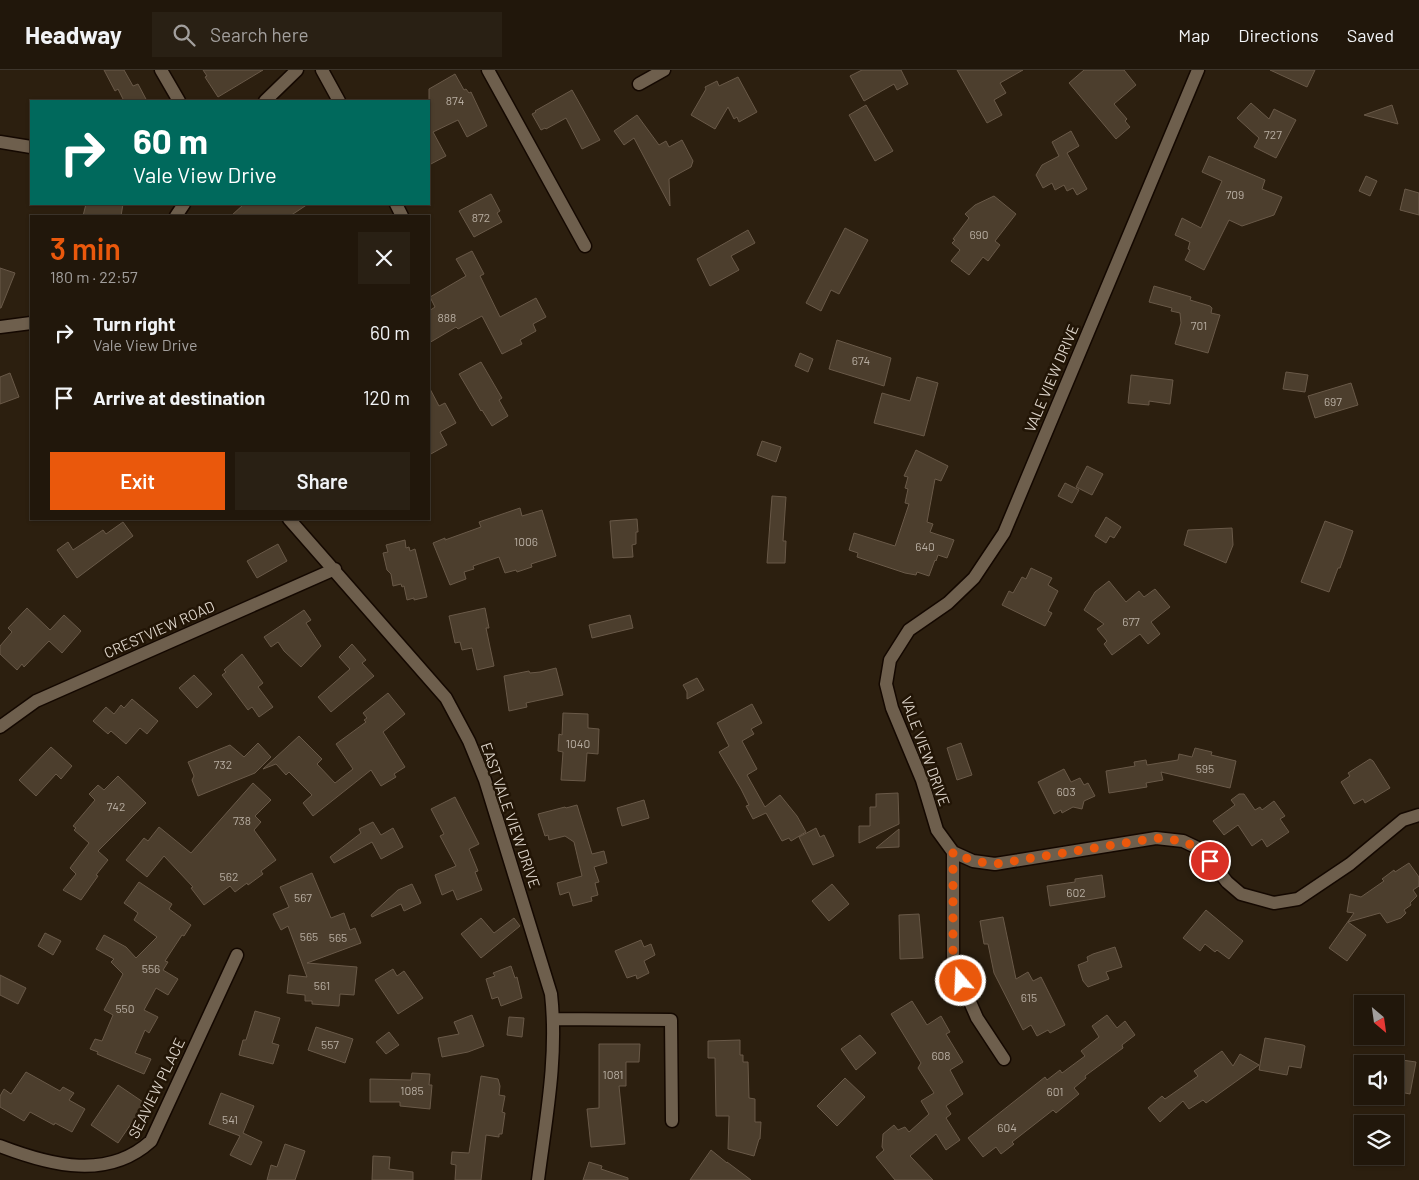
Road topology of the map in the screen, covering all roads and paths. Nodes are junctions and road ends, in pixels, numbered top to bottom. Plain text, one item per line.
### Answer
1 (161, 70) edge
2 (297, 70) edge
3 (322, 70) edge
4 (488, 70) edge
5 (1198, 70) edge
6 (661, 71) edge
7 (639, 84) dead end
8 (178, 100) edge
9 (266, 100) edge
10 (338, 100) edge
11 (0, 142) edge
12 (30, 147) edge
13 (585, 246) dead end
14 (30, 323) edge
15 (0, 327) edge
16 (290, 520) edge
17 (335, 569) junction
18 (0, 727) edge
19 (1419, 815) edge
20 (953, 852) junction
21 (237, 955) dead end
22 (554, 1019) junction
23 (1004, 1059) dead end
24 (672, 1121) dead end
25 (0, 1146) edge
26 (538, 1180) edge

1 - 8 street
2 - 9 street
3 - 10 street
4 - 13 street
5 - 20 street, VALE VIEW DRIVE
6 - 7 street
11 - 12 street
14 - 15 street
16 - 17 street, EAST VALE VIEW DRIVE
17 - 18 street, CRESTVIEW ROAD
17 - 22 street, EAST VALE VIEW DRIVE
19 - 20 street
20 - 23 street
21 - 25 street, SEAVIEW PLACE
22 - 24 street
22 - 26 street, EAST VALE VIEW DRIVE

